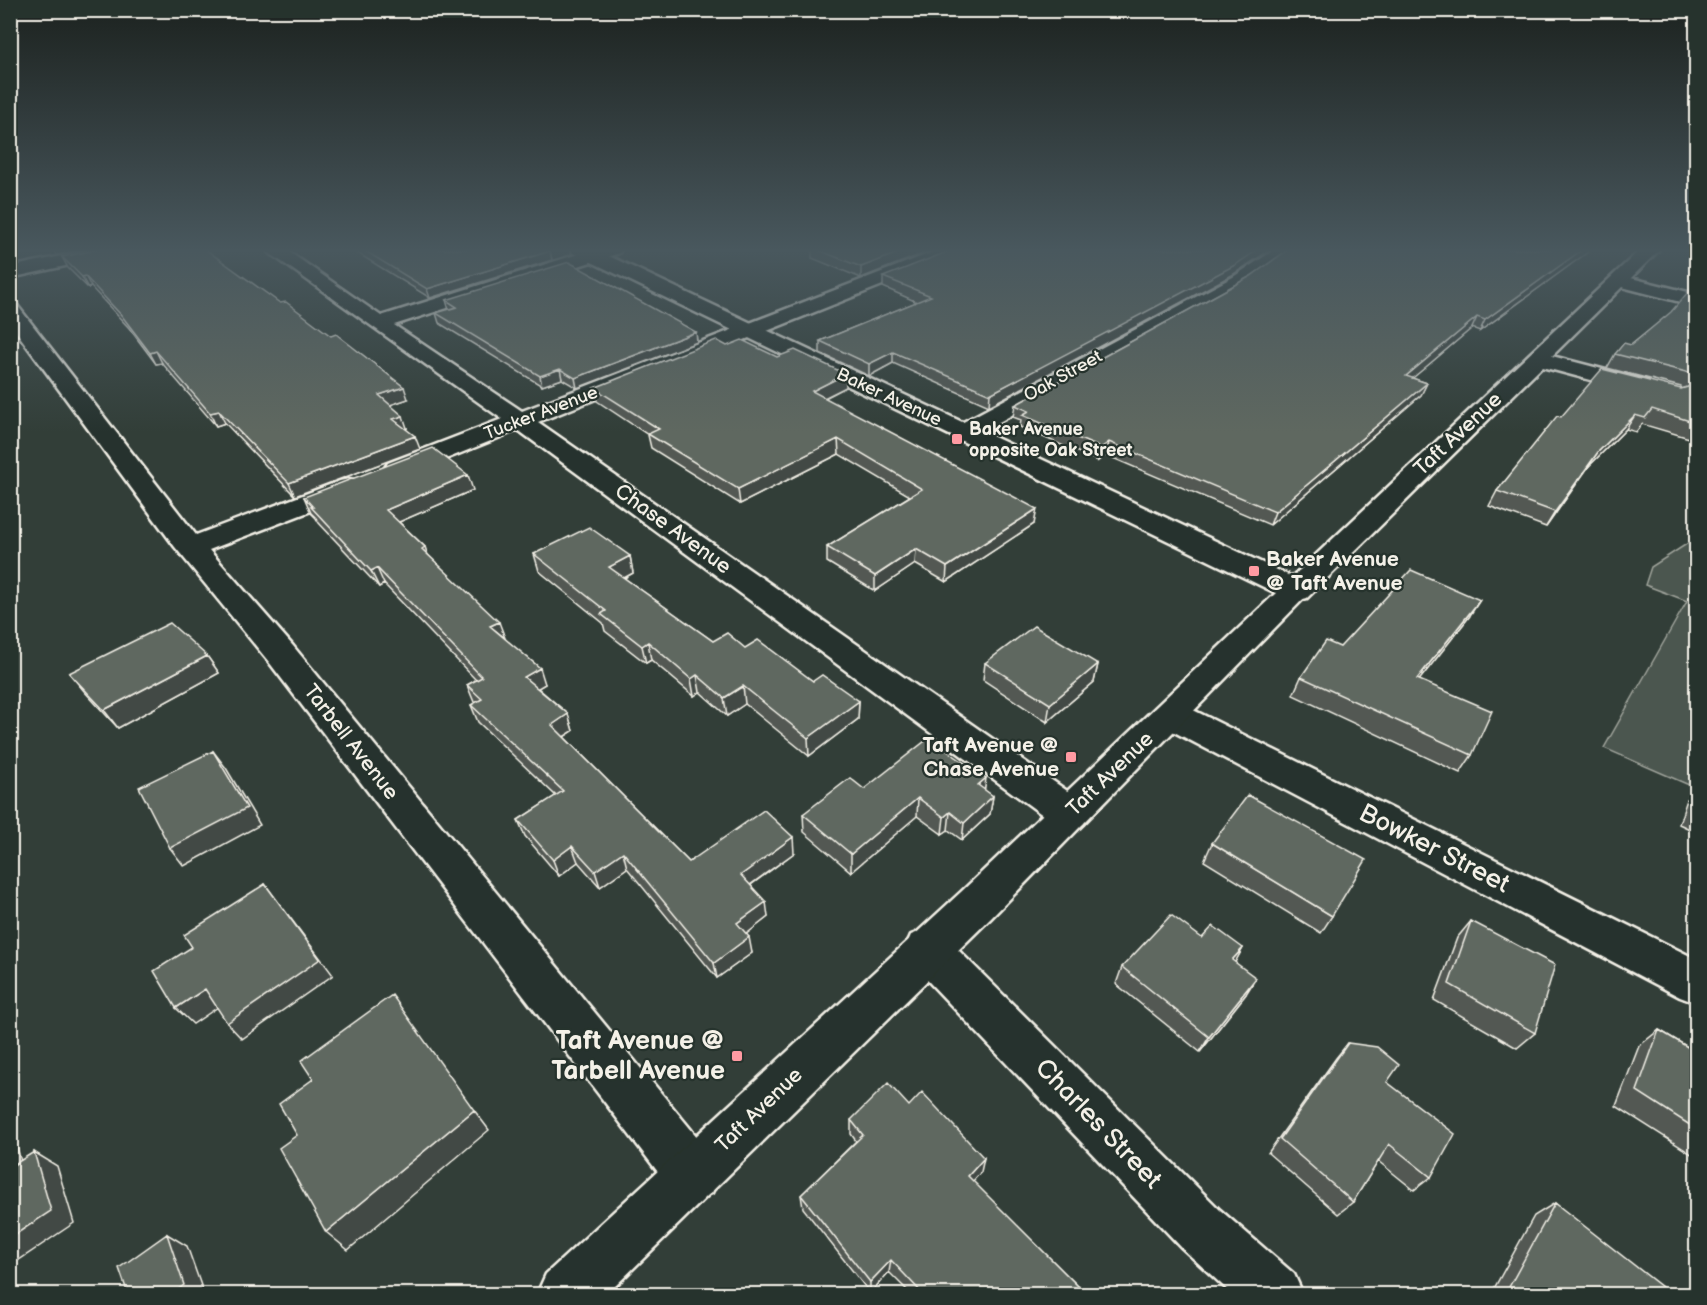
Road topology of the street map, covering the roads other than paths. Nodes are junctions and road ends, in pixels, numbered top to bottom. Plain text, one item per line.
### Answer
1 (11, 310) edge
2 (360, 310) edge
3 (418, 310) edge
4 (711, 310) edge
5 (805, 310) edge
6 (1187, 310) edge
7 (1589, 310) edge
8 (379, 323) junction
9 (752, 331) junction
10 (1538, 359) junction
11 (1661, 391) edge
12 (521, 421) junction
13 (963, 432) junction
14 (191, 547) junction
15 (1296, 591) junction
16 (1172, 715) junction
17 (1070, 813) junction
18 (927, 949) junction
19 (1696, 982) edge
20 (693, 1173) junction
21 (566, 1294) edge
22 (1274, 1294) edge

1 - 14 street, Tarbell Avenue
2 - 8 street, Chase Avenue
3 - 8 street
4 - 9 street, Baker Avenue
5 - 9 street, Tucker Avenue
6 - 13 street, Oak Street
7 - 10 street, Taft Avenue
8 - 12 street, Chase Avenue
9 - 12 street, Tucker Avenue
9 - 13 street, Baker Avenue
10 - 11 street
10 - 15 street, Taft Avenue
12 - 14 street, Tucker Avenue
12 - 17 street, Chase Avenue
13 - 15 street, Baker Avenue
14 - 20 street, Tarbell Avenue
15 - 16 street, Taft Avenue
16 - 17 street, Taft Avenue
16 - 19 street, Bowker Street
17 - 18 street, Taft Avenue
18 - 20 street, Taft Avenue
18 - 22 street, Charles Street
20 - 21 street, Taft Avenue

